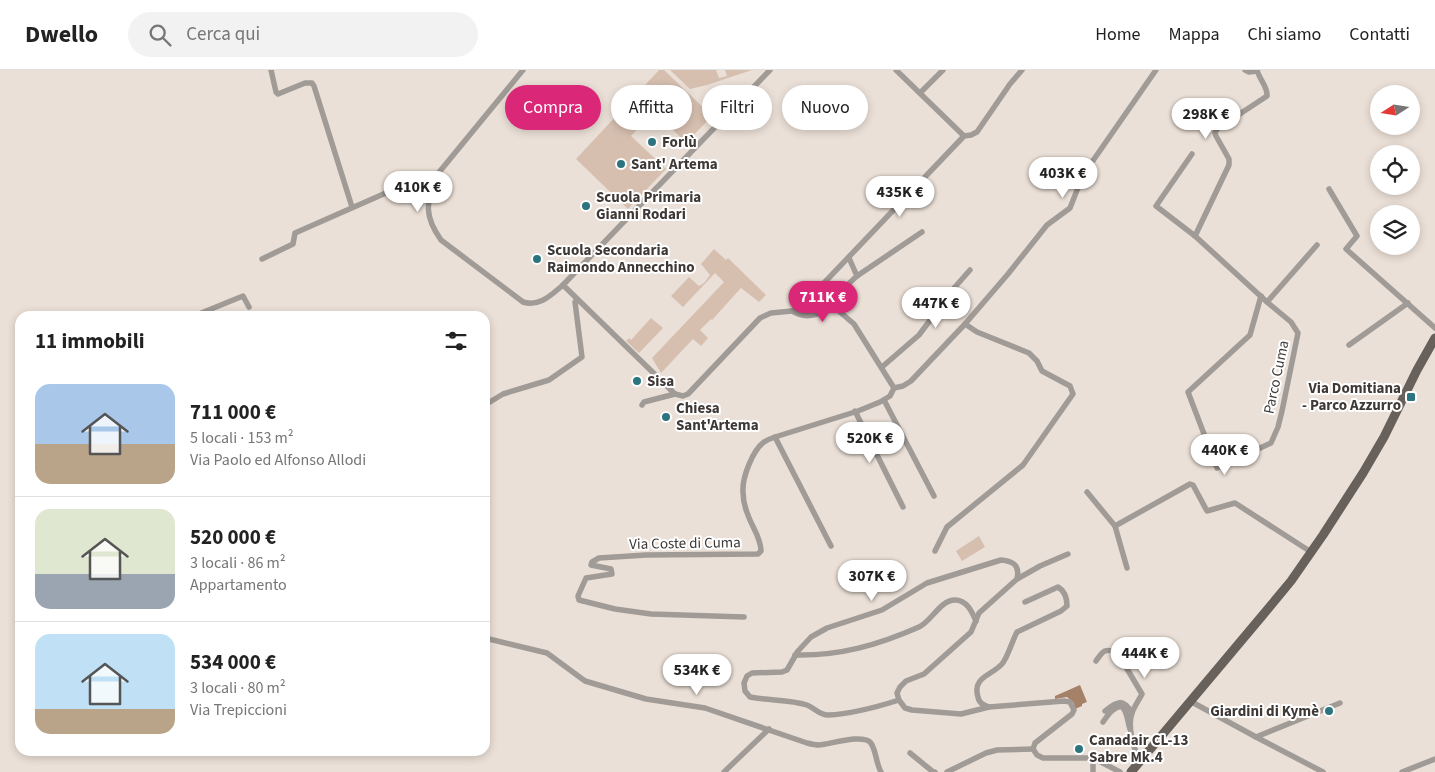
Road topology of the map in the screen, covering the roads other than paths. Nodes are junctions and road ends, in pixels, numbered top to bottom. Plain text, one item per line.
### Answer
1 (270, 70) edge
2 (522, 70) edge
3 (770, 70) edge
4 (896, 70) edge
5 (943, 70) edge
6 (1022, 70) edge
7 (1156, 70) edge
8 (1245, 70) edge
9 (1257, 70) edge
10 (920, 93) junction
11 (964, 136) junction
12 (1192, 154) dead end
13 (436, 176) junction
14 (1329, 189) dead end
15 (352, 207) junction
16 (922, 232) dead end
17 (1194, 236) junction
18 (1317, 245) dead end
19 (849, 258) junction
20 (262, 259) dead end
21 (970, 270) dead end
22 (858, 276) junction
23 (564, 285) junction
24 (820, 288) junction
25 (1261, 296) junction
26 (577, 299) junction
27 (1267, 302) junction
28 (1408, 303) junction
29 (803, 305) junction
30 (249, 307) dead end
31 (834, 307) junction
32 (206, 311) edge
33 (792, 311) junction
34 (806, 316) junction
35 (965, 324) junction
36 (1435, 328) edge
37 (1435, 338) edge
38 (1349, 345) dead end
39 (882, 367) junction
40 (894, 388) junction
41 (675, 394) junction
42 (884, 400) junction
43 (490, 403) edge
44 (642, 405) dead end
45 (855, 411) junction
46 (775, 437) junction
47 (1087, 492) dead end
48 (934, 496) dead end
49 (903, 507) dead end
50 (1115, 526) junction
51 (831, 546) dead end
52 (935, 551) dead end
53 (1311, 552) junction
54 (1068, 554) dead end
55 (1127, 568) dead end
56 (1018, 579) junction
57 (1024, 602) dead end
58 (744, 617) dead end
59 (976, 621) junction
60 (490, 639) edge
61 (795, 655) junction
62 (1096, 661) dead end
63 (899, 700) junction
64 (1190, 701) junction
65 (1340, 703) dead end
66 (988, 707) junction
67 (1105, 711) dead end
68 (1132, 713) junction
69 (1103, 722) dead end
70 (769, 729) junction
71 (1132, 732) junction
72 (1256, 737) junction
73 (1033, 749) junction
74 (910, 753) dead end
75 (1093, 758) junction
76 (1435, 759) edge
77 (1140, 761) junction
78 (724, 772) edge
79 (881, 772) edge
80 (935, 772) edge
81 (947, 772) edge
82 (1093, 772) edge
83 (1120, 772) edge
84 (1130, 772) edge
85 (1321, 772) edge
86 (1402, 772) edge

1 - 15 street
2 - 13 street
3 - 23 street
4 - 10 street
5 - 10 street
6 - 11 street
7 - 35 street, Via Coste di Cuma
8 - 9 street
9 - 17 street
10 - 11 street
11 - 19 street
12 - 17 street, Parco Cuma
13 - 15 street
13 - 23 street
14 - 28 street
15 - 20 street
16 - 22 street
17 - 25 street, Parco Cuma
18 - 27 street
19 - 22 street
19 - 24 street
21 - 39 street
22 - 31 street
23 - 26 street
24 - 29 street
24 - 31 street
25 - 27 street, Parco Cuma
25 - 27 street, Parco Cuma
26 - 41 street
26 - 43 street
28 - 36 street
28 - 38 street
29 - 33 street
29 - 34 street
30 - 32 street
31 - 34 street
31 - 39 street
33 - 34 street
33 - 41 street
35 - 40 street, Via Coste di Cuma
35 - 52 street
37 - 53 main road
39 - 40 street
40 - 42 street, Via Coste di Cuma
41 - 44 street
42 - 45 street, Via Coste di Cuma
42 - 48 street
45 - 46 street, Via Coste di Cuma
45 - 49 street
46 - 51 street
46 - 58 street, Via Coste di Cuma
47 - 50 street
50 - 53 street
50 - 55 street
53 - 64 main road
54 - 56 street
56 - 59 street
56 - 61 street
57 - 66 street
59 - 61 street
59 - 63 street
60 - 70 street
61 - 63 street
62 - 68 street
63 - 66 street
64 - 72 street
64 - 77 main road
65 - 72 street
66 - 73 street
67 - 68 street
68 - 71 street
69 - 71 street
70 - 78 street
70 - 79 street
71 - 77 street
72 - 85 street
73 - 75 street
73 - 81 street
74 - 80 street
75 - 82 street
75 - 83 street
76 - 86 street
77 - 84 main road

